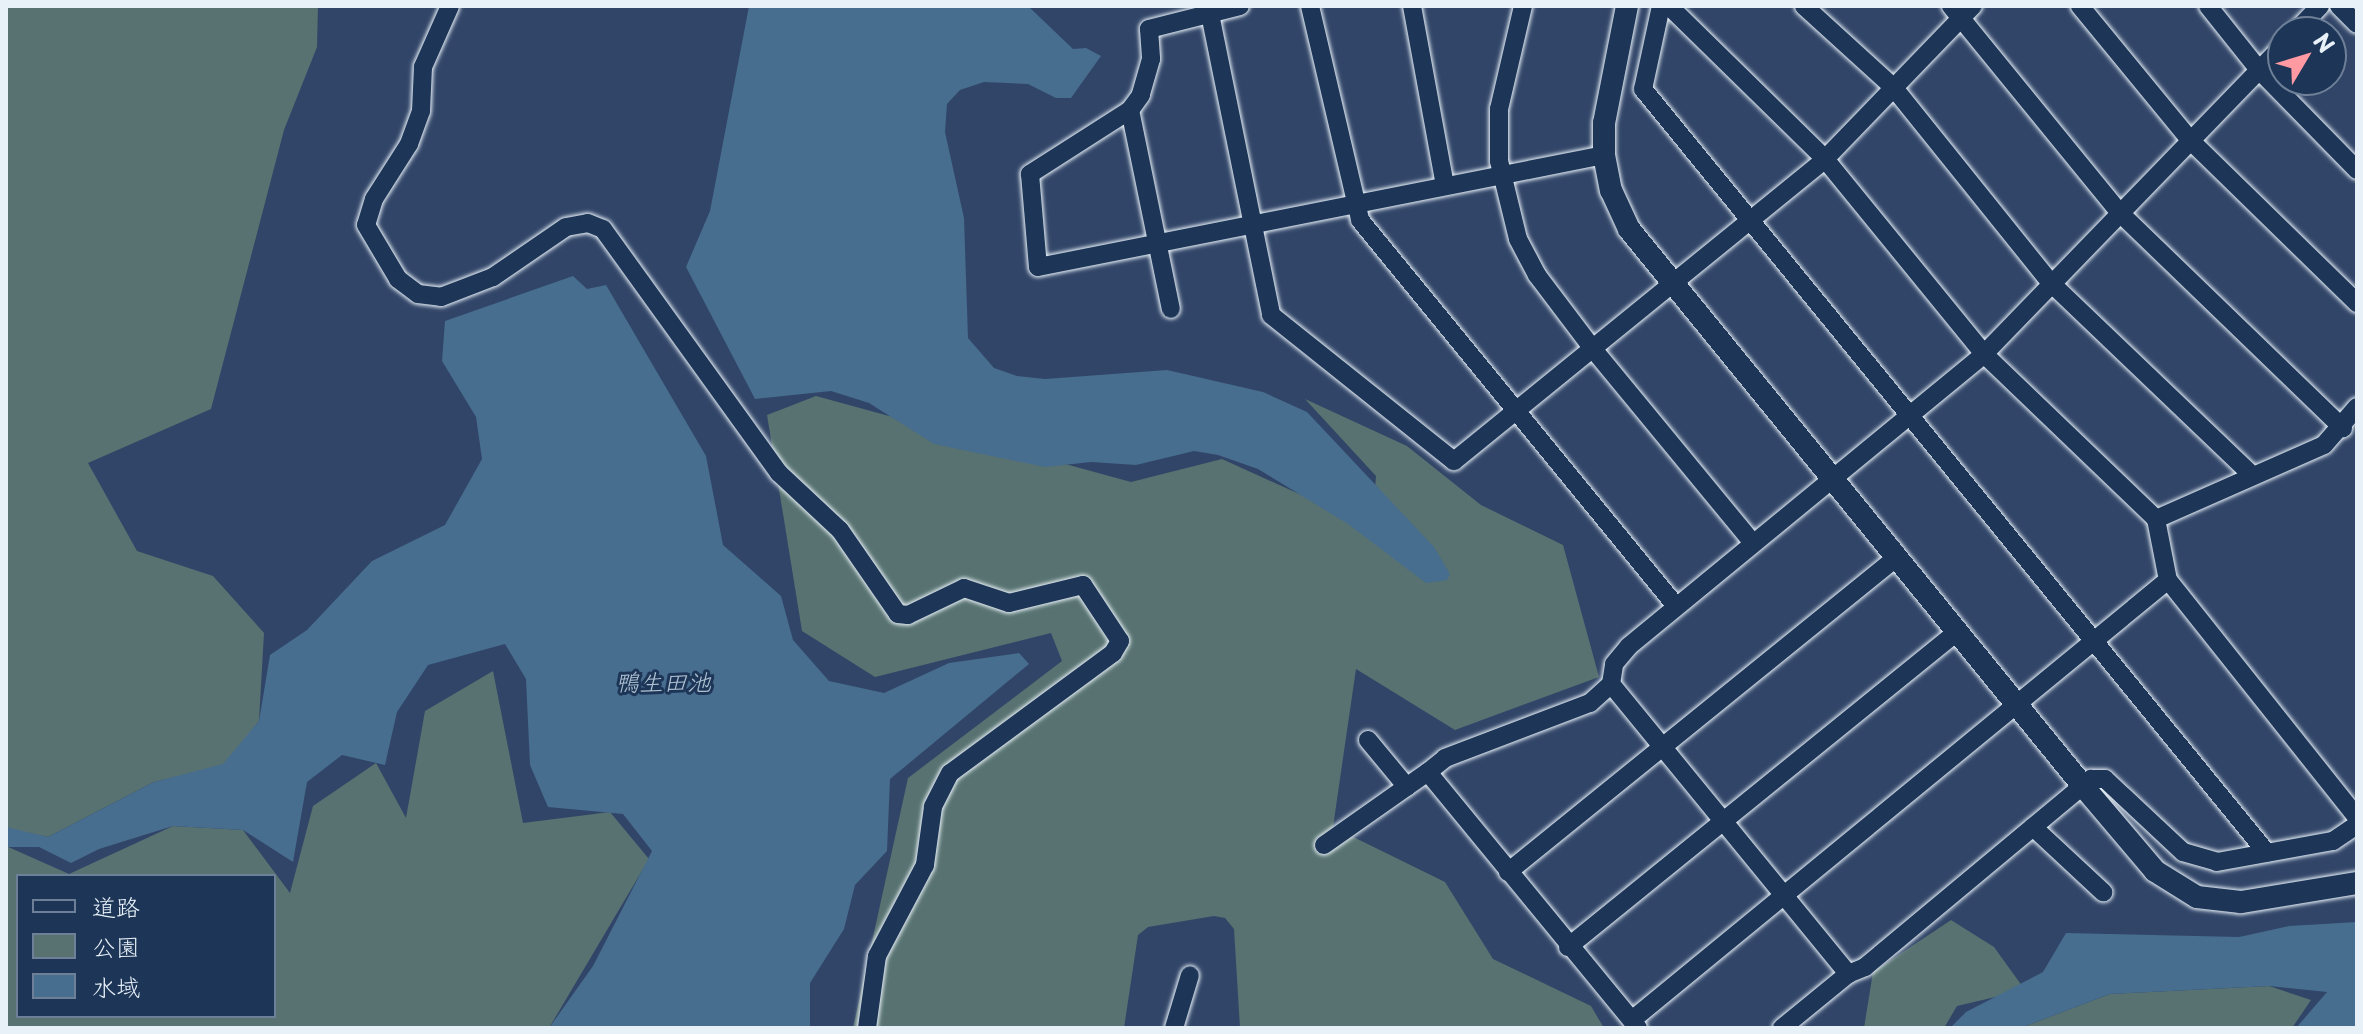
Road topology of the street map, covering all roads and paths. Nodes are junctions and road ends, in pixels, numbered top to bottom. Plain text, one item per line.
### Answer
1 (450, 6) edge
2 (1240, 6) edge
3 (1310, 6) edge
4 (1412, 6) edge
5 (1523, 6) edge
6 (1627, 6) edge
7 (1661, 6) edge
8 (1669, 6) edge
9 (1804, 6) edge
10 (2080, 6) edge
11 (2208, 6) edge
12 (2339, 6) edge
13 (1962, 10) edge
14 (1210, 14) junction
15 (2357, 24) edge
16 (2267, 62) edge
17 (2259, 70) junction
18 (1894, 88) junction
19 (1130, 110) junction
20 (2191, 141) junction
21 (1604, 155) junction
22 (1825, 159) junction
23 (2357, 170) edge
24 (1502, 174) junction
25 (1445, 186) junction
26 (1354, 206) junction
27 (2120, 213) junction
28 (1751, 220) junction
29 (1255, 224) junction
30 (1158, 243) junction
31 (2051, 283) junction
32 (1673, 285) junction
33 (2357, 303) edge
34 (1171, 309) dead end
35 (1593, 349) junction
36 (1984, 354) junction
37 (2357, 407) edge
38 (1517, 411) junction
39 (1910, 415) junction
40 (2343, 428) junction
41 (2253, 476) junction
42 (1833, 478) junction
43 (2156, 519) junction
44 (1753, 543) junction
45 (1897, 557) junction
46 (2168, 580) junction
47 (1675, 605) junction
48 (1958, 631) junction
49 (2094, 640) junction
50 (1611, 684) junction
51 (2017, 704) junction
52 (1368, 740) dead end
53 (1661, 745) junction
54 (1428, 772) junction
55 (2083, 786) junction
56 (1407, 787) junction
57 (2357, 818) edge
58 (1723, 820) junction
59 (2357, 825) edge
60 (2033, 827) junction
61 (1324, 845) dead end
62 (2267, 853) junction
63 (1508, 872) junction
64 (2357, 883) edge
65 (2103, 892) dead end
66 (1784, 895) junction
67 (1568, 947) junction
68 (1848, 974) junction
69 (1190, 975) dead end
70 (1635, 1024) edge
71 (867, 1028) edge
72 (1174, 1028) edge
73 (1782, 1028) edge

1 - 71 street
2 - 14 street
3 - 26 street
4 - 25 street
5 - 24 street
6 - 21 street
7 - 28 street
8 - 22 street
9 - 18 street
10 - 20 street
11 - 17 street
12 - 15 street
13 - 18 street
13 - 27 street
14 - 19 street
14 - 29 street
16 - 17 street
17 - 20 street
17 - 23 street
18 - 22 street
18 - 31 street
19 - 30 street
19 - 30 street
20 - 27 street
20 - 33 street
21 - 24 street
21 - 32 street
22 - 28 street
22 - 36 street
24 - 25 street
24 - 35 street
25 - 26 street
26 - 29 street
26 - 38 street
27 - 31 street
27 - 40 street
28 - 32 street
28 - 39 street
29 - 30 street
29 - 38 street
30 - 34 street
31 - 36 street
31 - 41 street
32 - 35 street
32 - 42 street
35 - 38 street
35 - 44 street
36 - 39 street
36 - 43 street
37 - 40 street
38 - 47 street
39 - 42 street
39 - 49 street
40 - 41 street
41 - 43 street
42 - 44 street
42 - 45 street
43 - 46 street
44 - 47 street
45 - 48 street
45 - 53 street
46 - 49 street
46 - 57 street
47 - 50 street
48 - 51 street
48 - 58 street
49 - 51 street
49 - 62 street
50 - 53 street
50 - 54 street
51 - 55 street
51 - 66 street
52 - 56 street
53 - 58 street
53 - 63 street
54 - 56 street
54 - 63 street
55 - 60 street
55 - 62 street
55 - 64 street
56 - 61 street
58 - 66 street
58 - 67 street
59 - 62 street
60 - 65 street
60 - 68 street
63 - 67 street
66 - 68 street
66 - 70 street
67 - 70 street
68 - 73 street
69 - 72 street

